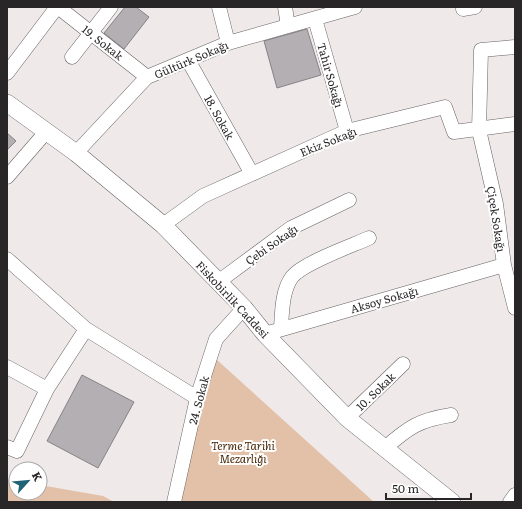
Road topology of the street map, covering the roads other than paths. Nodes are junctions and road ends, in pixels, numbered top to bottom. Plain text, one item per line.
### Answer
1 (58, 7) edge
2 (111, 7) edge
3 (219, 7) edge
4 (285, 7) edge
5 (349, 8) edge
6 (315, 19) junction
7 (288, 26) junction
8 (91, 32) junction
9 (228, 43) junction
10 (515, 48) edge
11 (72, 57) dead end
12 (188, 60) junction
13 (7, 72) edge
14 (147, 77) junction
15 (7, 103) edge
16 (515, 124) edge
17 (479, 130) junction
18 (347, 131) junction
19 (46, 132) junction
20 (76, 153) junction
21 (252, 174) junction
22 (7, 177) edge
23 (349, 200) dead end
24 (163, 225) junction
25 (369, 238) dead end
26 (7, 259) edge
27 (504, 265) junction
28 (218, 282) junction
29 (244, 308) junction
30 (515, 308) edge
31 (86, 328) junction
32 (273, 331) junction
33 (403, 364) dead end
34 (7, 367) edge
35 (47, 389) junction
36 (197, 398) junction
37 (451, 415) dead end
38 (347, 418) junction
39 (7, 447) edge
40 (385, 448) junction
41 (515, 495) edge
42 (174, 502) edge
43 (452, 502) edge
44 (510, 502) edge

1 - 8 street, 19. Sokak
1 - 13 street
2 - 8 street
3 - 9 street
4 - 7 street
5 - 6 street, Gültürk Sokağı
6 - 7 street, Gültürk Sokağı
6 - 18 street, Tahir Sokağı
7 - 9 street, Gültürk Sokağı
8 - 11 street
8 - 14 street, 19. Sokak
9 - 12 street, Gültürk Sokağı
10 - 17 street, Çiçek Sokağı
12 - 14 street, Gültürk Sokağı
12 - 21 street, 18. Sokak
14 - 20 street, Gültürk Sokağı
15 - 19 main road, Fiskobirlik Caddesi
16 - 17 street, Ekiz Sokağı
17 - 18 street, Ekiz Sokağı
17 - 27 street, Çiçek Sokağı
18 - 21 street, Ekiz Sokağı
19 - 20 main road, Fiskobirlik Caddesi
19 - 22 street
20 - 24 main road, Fiskobirlik Caddesi
21 - 24 street, Ekiz Sokağı
23 - 28 street, Çebi Sokağı
24 - 28 main road, Fiskobirlik Caddesi
25 - 32 street
26 - 31 street
27 - 30 street, Çiçek Sokağı
27 - 32 street, Aksoy Sokağı
28 - 29 main road, Fiskobirlik Caddesi
29 - 32 main road, Fiskobirlik Caddesi
29 - 36 street, 24. Sokak
31 - 35 street
31 - 36 street
32 - 38 main road, Fiskobirlik Caddesi
33 - 38 street, 10. Sokak
34 - 35 street
35 - 39 street
36 - 42 street, 24. Sokak
37 - 40 street
38 - 40 main road, Fiskobirlik Caddesi
40 - 43 main road, Fiskobirlik Caddesi
41 - 44 street

